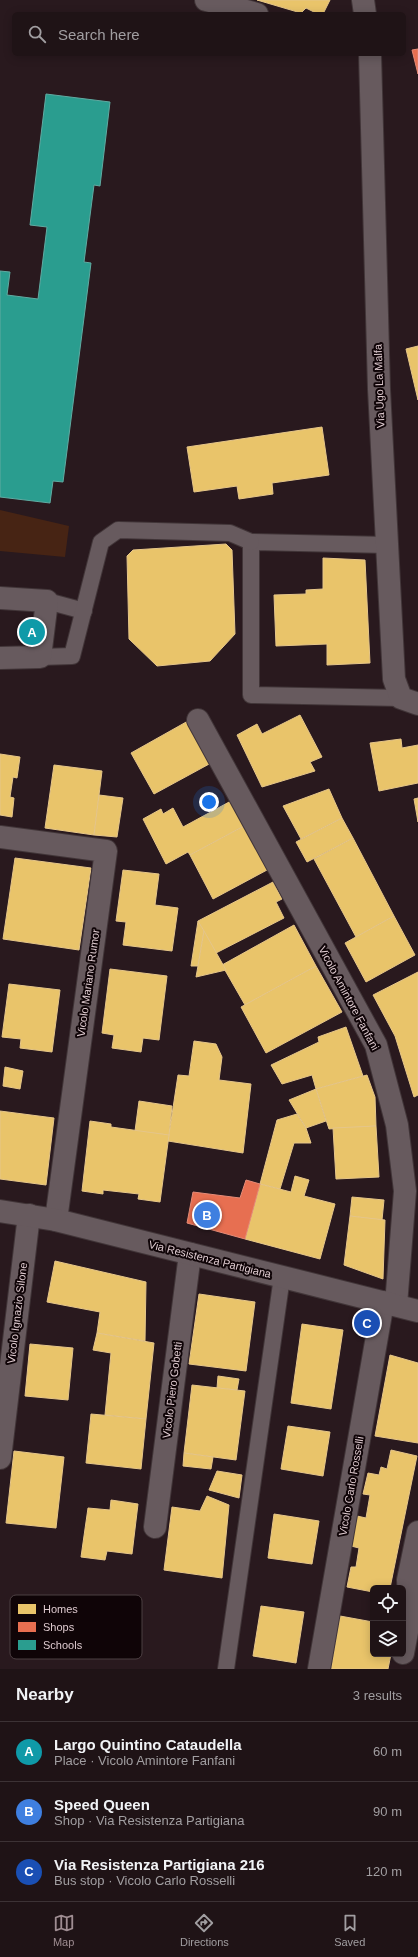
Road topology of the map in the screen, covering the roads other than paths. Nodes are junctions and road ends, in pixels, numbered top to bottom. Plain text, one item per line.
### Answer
1 (206, 0) edge
2 (363, 0) edge
3 (250, 12) edge
4 (365, 12) edge
5 (365, 57) edge
6 (251, 542) junction
7 (387, 545) junction
8 (0, 598) edge
9 (47, 601) junction
10 (84, 611) junction
11 (40, 657) junction
12 (0, 658) edge
13 (410, 701) edge
14 (198, 720) dead end
15 (0, 837) edge
16 (0, 1210) edge
17 (29, 1215) junction
18 (56, 1220) junction
19 (190, 1254) junction
20 (282, 1277) junction
21 (390, 1304) junction
22 (418, 1311) edge
23 (0, 1458) edge
24 (155, 1526) dead end
25 (418, 1532) edge
26 (406, 1637) edge
27 (402, 1657) edge
28 (226, 1669) edge
29 (320, 1669) edge
30 (400, 1669) edge

1 - 3 street
2 - 4 street
5 - 7 street, Via Ugo La Malfa
6 - 7 lane
6 - 10 lane
6 - 13 lane
7 - 13 street, Via Ugo La Malfa
8 - 9 street
9 - 10 lane
9 - 11 street
10 - 11 lane
11 - 12 street
14 - 21 street, Vicolo Amintore Fanfani
15 - 18 street, Vicolo Mariano Rumor
16 - 17 street, Via Resistenza Partigiana
17 - 18 street, Via Resistenza Partigiana
17 - 23 street, Vicolo Ignazio Silone
18 - 19 street, Via Resistenza Partigiana
19 - 20 street, Via Resistenza Partigiana
19 - 24 street, Vicolo Piero Gobetti
20 - 21 street, Via Resistenza Partigiana
20 - 28 lane
21 - 22 street, Via Resistenza Partigiana
21 - 29 street, Vicolo Carlo Rosselli
25 - 26 street
27 - 30 street

